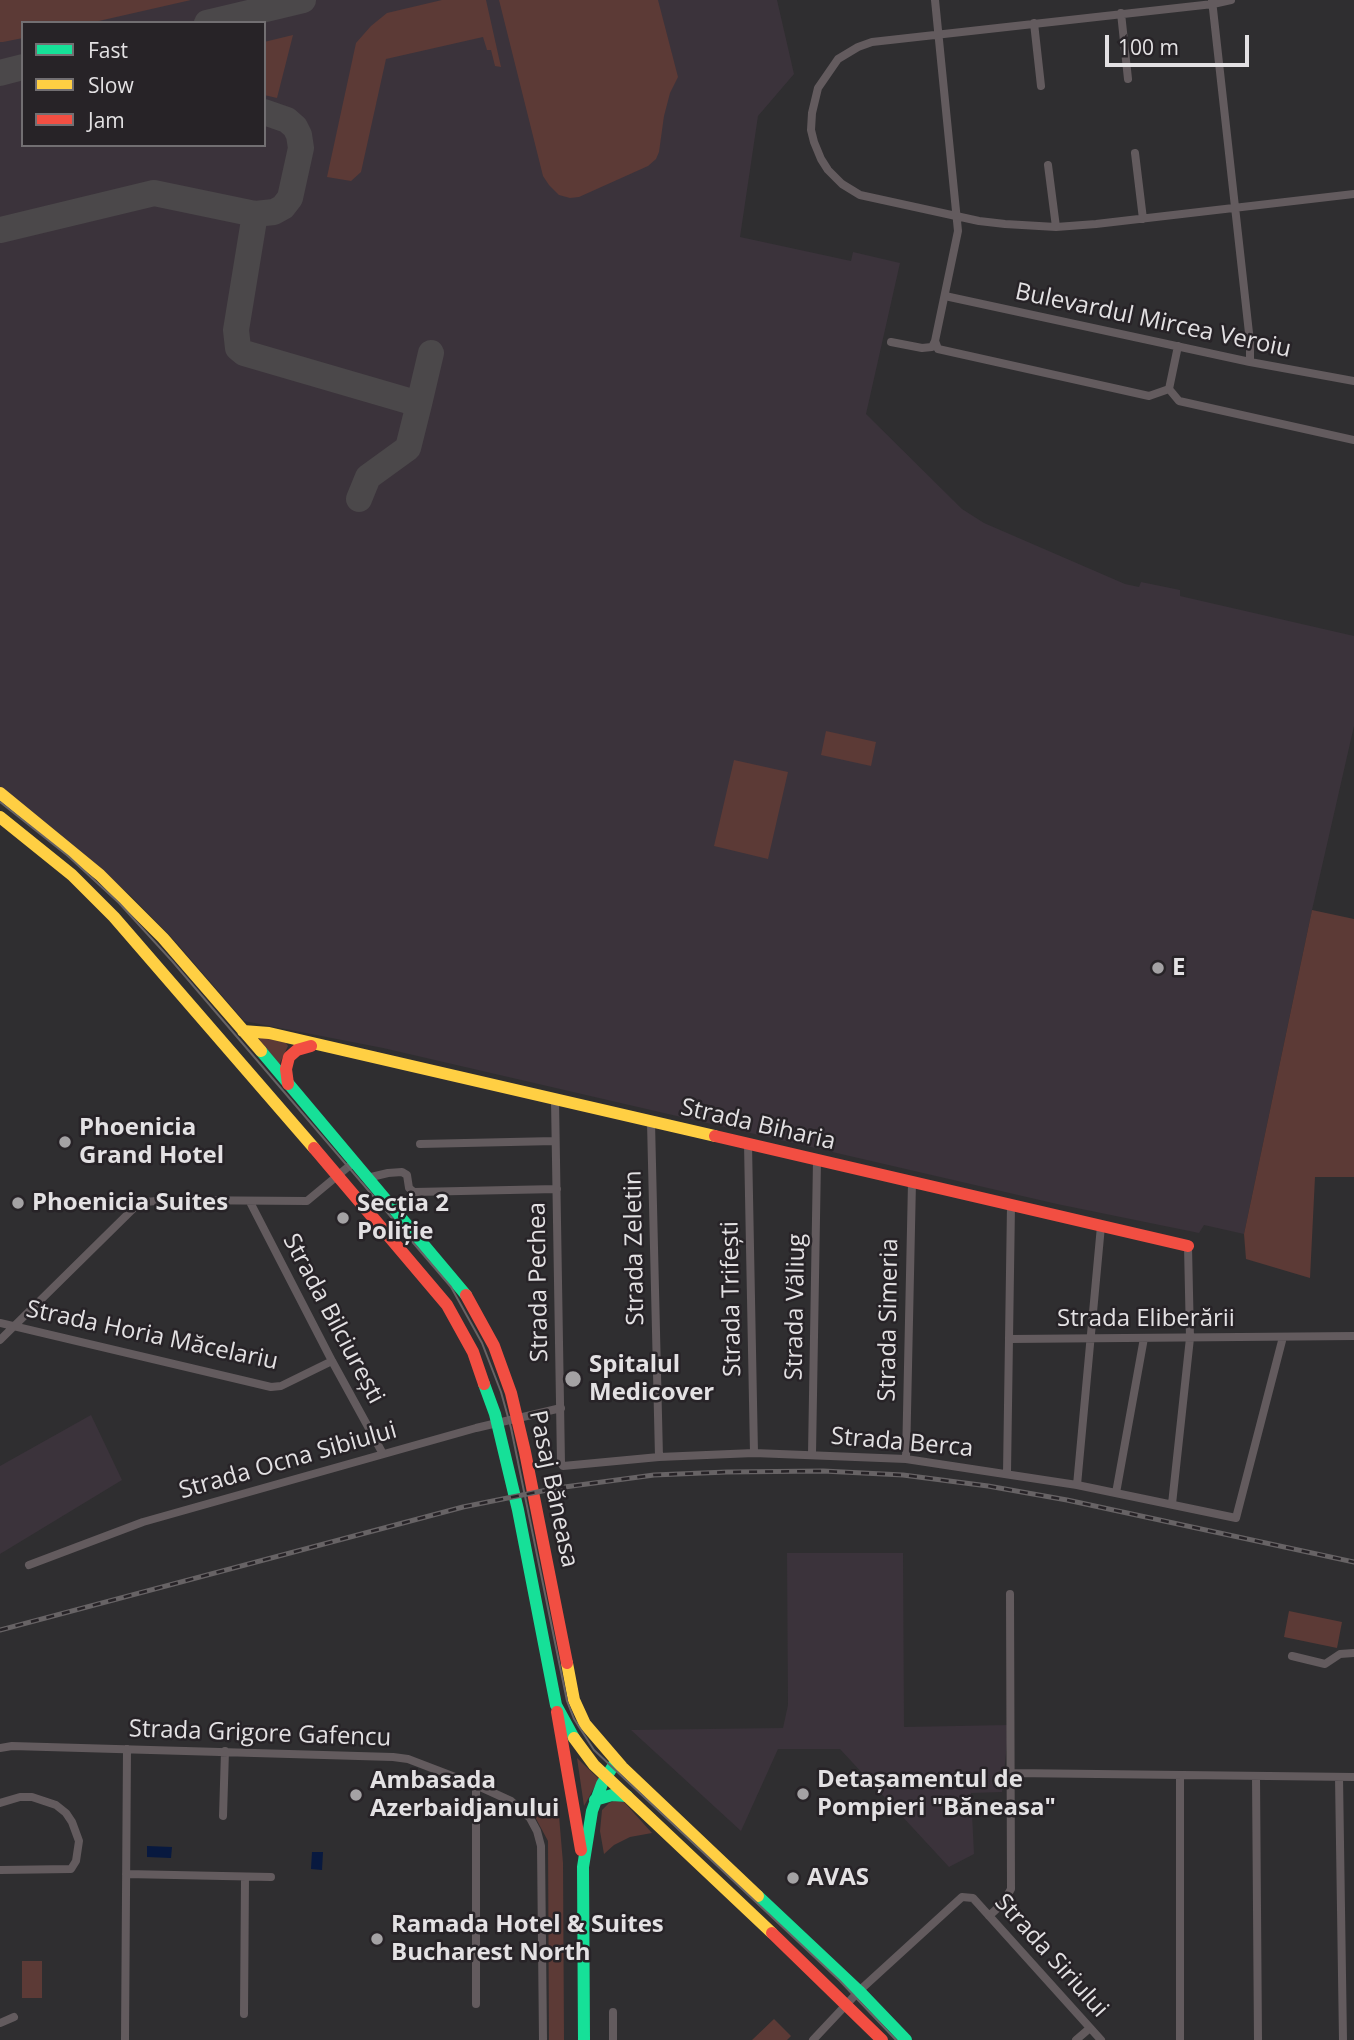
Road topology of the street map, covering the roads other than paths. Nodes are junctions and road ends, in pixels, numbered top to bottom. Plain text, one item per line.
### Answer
1 (935, 0) edge
2 (1231, 0) edge
3 (1213, 2) edge
4 (1121, 13) junction
5 (1034, 23) junction
6 (938, 34) junction
7 (1128, 79) dead end
8 (1041, 86) dead end
9 (1135, 153) dead end
10 (1048, 165) dead end
11 (1354, 194) edge
12 (1235, 207) junction
13 (956, 216) junction
14 (1143, 219) junction
15 (1056, 227) junction
16 (945, 296) junction
17 (936, 341) junction
18 (891, 342) dead end
19 (1178, 346) junction
20 (1250, 362) junction
21 (1354, 381) edge
22 (1169, 389) junction
23 (1354, 440) edge
24 (0, 793) edge
25 (0, 817) edge
26 (243, 1031) junction
27 (319, 1045) junction
28 (288, 1084) junction
29 (555, 1100) junction
30 (651, 1122) junction
31 (555, 1141) junction
32 (420, 1144) dead end
33 (748, 1144) junction
34 (817, 1160) junction
35 (354, 1162) junction
36 (337, 1176) junction
37 (367, 1178) junction
38 (912, 1182) junction
39 (557, 1189) junction
40 (250, 1202) junction
41 (1011, 1205) junction
42 (1101, 1226) junction
43 (1188, 1246) joint
44 (0, 1323) edge
45 (15, 1326) junction
46 (1354, 1336) edge
47 (1283, 1337) junction
48 (1144, 1338) junction
49 (1191, 1338) junction
50 (1010, 1339) junction
51 (1092, 1339) junction
52 (0, 1340) edge
53 (332, 1361) junction
54 (561, 1408) junction
55 (754, 1453) junction
56 (383, 1454) junction
57 (812, 1454) junction
58 (659, 1457) junction
59 (906, 1459) junction
60 (561, 1463) joint
61 (1007, 1473) junction
62 (1077, 1485) junction
63 (1116, 1493) junction
64 (1172, 1504) junction
65 (29, 1565) dead end
66 (1010, 1594) dead end
67 (1354, 1653) edge
68 (1292, 1656) dead end
69 (556, 1705) junction
70 (0, 1748) edge
71 (127, 1749) junction
72 (225, 1751) junction
73 (616, 1761) junction
74 (1012, 1773) junction
75 (1180, 1775) junction
76 (607, 1776) junction
77 (1256, 1776) junction
78 (1339, 1777) junction
79 (1354, 1777) edge
80 (476, 1785) junction
81 (627, 1796) junction
82 (595, 1800) junction
83 (0, 1803) edge
84 (223, 1816) dead end
85 (583, 1867) junction
86 (0, 1870) edge
87 (126, 1874) junction
88 (245, 1877) junction
89 (271, 1877) dead end
90 (989, 1916) junction
91 (859, 1991) junction
92 (476, 2004) dead end
93 (847, 2004) junction
94 (613, 2012) dead end
95 (244, 2014) dead end
96 (14, 2017) dead end
97 (0, 2023) edge
98 (1090, 2028) junction
99 (125, 2040) edge
100 (543, 2040) edge
101 (583, 2040) edge
102 (613, 2040) edge
103 (813, 2040) edge
104 (882, 2040) edge
105 (906, 2040) edge
106 (1076, 2040) edge
107 (1101, 2040) edge
108 (1180, 2040) edge
109 (1258, 2040) edge
110 (1343, 2040) edge

1 - 6 street
2 - 3 street
3 - 4 street
3 - 12 street
4 - 5 street
4 - 7 street
5 - 6 street
5 - 8 street
6 - 13 street
6 - 13 street
9 - 14 street
10 - 15 street
11 - 12 street
12 - 14 street
12 - 20 street
13 - 15 street
13 - 16 street
14 - 15 street
16 - 17 street
16 - 19 street, Bulevardul Mircea Veroiu
17 - 18 street
17 - 22 street
19 - 20 street, Bulevardul Mircea Veroiu
19 - 22 street
20 - 21 street, Bulevardul Mircea Veroiu
22 - 23 street
24 - 26 main road, Pasaj Băneasa
25 - 36 main road, Pasaj Băneasa
26 - 27 main road, Strada Biharia
26 - 28 main road, Pasaj Băneasa
27 - 28 main road
27 - 29 main road, Strada Biharia
28 - 35 main road, Pasaj Băneasa
29 - 30 main road, Strada Biharia
29 - 31 street, Strada Pechea
30 - 33 main road, Strada Biharia
30 - 58 street, Strada Zeletin
31 - 32 street
31 - 39 street, Strada Pechea
33 - 34 main road, Strada Biharia
33 - 55 street, Strada Trifești
34 - 38 main road, Strada Biharia
34 - 57 street, Strada Văliug
35 - 36 street
35 - 37 main road, Pasaj Băneasa
36 - 40 street
36 - 69 main road, Pasaj Băneasa
37 - 39 street
37 - 73 main road, Pasaj Băneasa
38 - 41 main road, Strada Biharia
38 - 59 street, Strada Simeria
39 - 54 street, Strada Pechea
40 - 45 street
40 - 53 street, Strada Bilciurești
41 - 42 main road, Strada Biharia
41 - 50 street
42 - 43 main road, Strada Biharia
42 - 51 street
43 - 49 street
44 - 45 street, Strada Horia Măcelariu
45 - 52 street
45 - 53 street, Strada Horia Măcelariu
46 - 47 street, Strada Eliberării
47 - 49 street, Strada Eliberării
47 - 64 street, Strada Berca
48 - 49 street, Strada Eliberării
48 - 51 street, Strada Eliberării
48 - 63 street
49 - 64 street
50 - 51 street, Strada Eliberării
50 - 61 street
51 - 62 street
53 - 56 street, Strada Bilciurești
54 - 56 street, Strada Ocna Sibiului
54 - 60 street, Strada Pechea
55 - 57 street, Strada Berca
55 - 58 street, Strada Berca
56 - 65 street, Strada Ocna Sibiului
57 - 59 street, Strada Berca
58 - 60 street, Strada Berca
59 - 61 street, Strada Berca
61 - 62 street, Strada Berca
62 - 63 street, Strada Berca
63 - 64 street, Strada Berca
66 - 74 street
67 - 68 street
69 - 76 main road
69 - 85 main road
70 - 71 street, Strada Grigore Gafencu
71 - 72 street, Strada Grigore Gafencu
71 - 87 street
72 - 80 street, Strada Grigore Gafencu
72 - 84 street
73 - 76 main road
73 - 91 main road, Pasaj Băneasa
74 - 75 street
74 - 90 street
75 - 77 street
75 - 108 street
76 - 81 main road
76 - 82 main road
77 - 78 street
77 - 109 street
78 - 79 street
78 - 110 street
80 - 92 street
80 - 100 street, Strada Grigore Gafencu
81 - 82 main road
81 - 93 main road
82 - 85 main road
83 - 86 street
85 - 101 main road
87 - 88 street
87 - 99 street
88 - 89 street
88 - 95 street
90 - 91 street, Strada Siriului
90 - 98 street, Strada Siriului
91 - 93 street, Strada Siriului
91 - 105 main road, Pasaj Băneasa
93 - 103 street, Strada Siriului
93 - 104 main road
94 - 102 street
96 - 97 street
98 - 106 street
98 - 107 street, Strada Siriului

